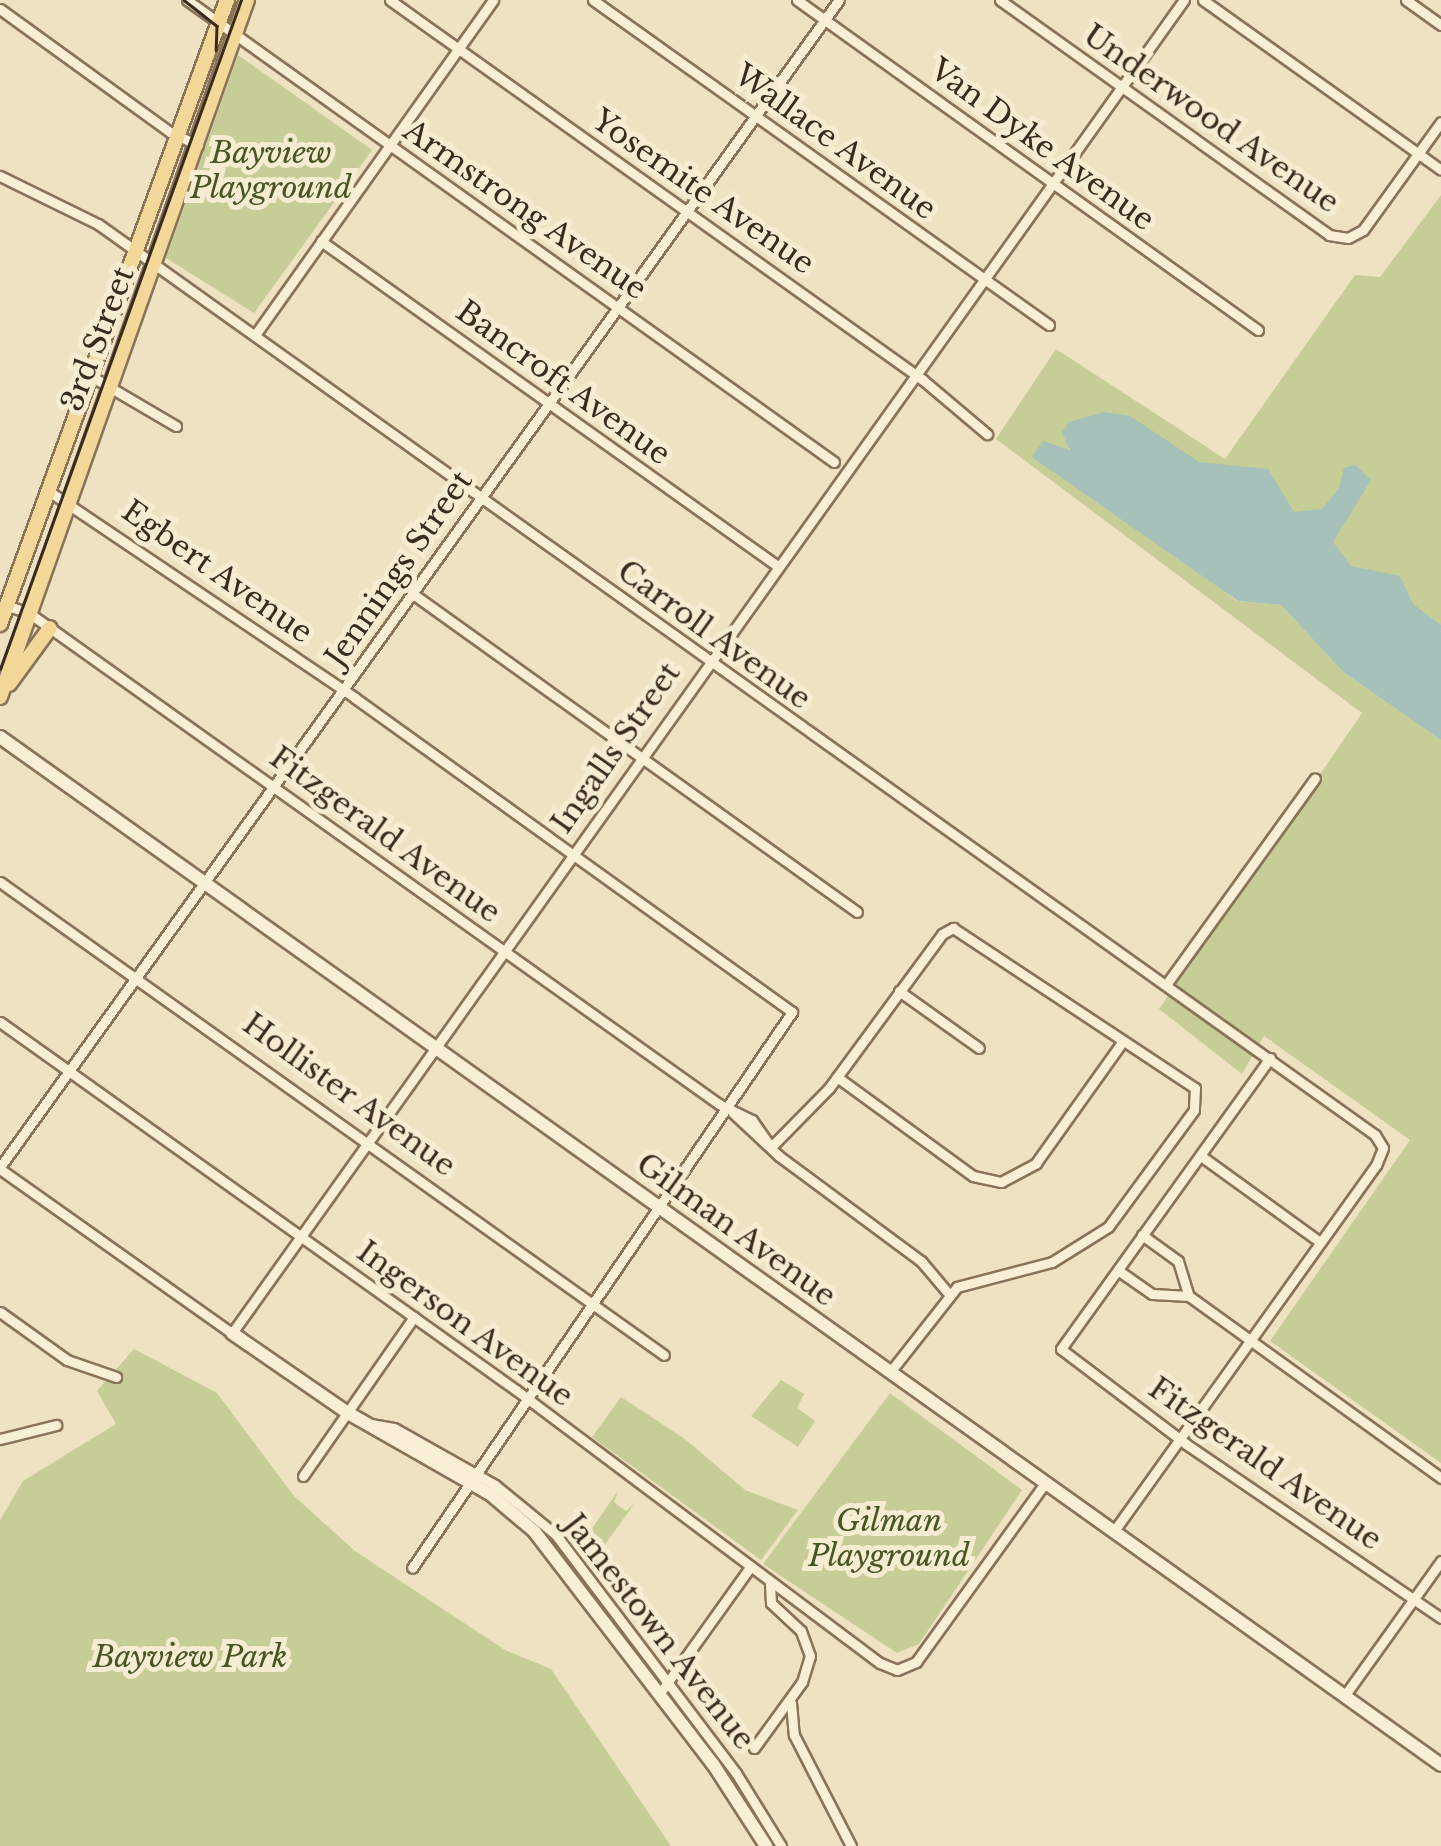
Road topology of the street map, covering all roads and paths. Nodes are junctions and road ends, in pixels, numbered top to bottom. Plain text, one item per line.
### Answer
1 (187, 0) edge
2 (227, 0) edge
3 (247, 0) edge
4 (390, 0) edge
5 (494, 0) edge
6 (593, 0) edge
7 (798, 0) edge
8 (839, 0) edge
9 (1000, 0) edge
10 (1184, 0) edge
11 (1203, 0) edge
12 (1406, 0) edge
13 (0, 9) edge
14 (825, 19) junction
15 (219, 23) junction
16 (1441, 25) edge
17 (235, 34) junction
18 (458, 49) junction
19 (1119, 85) junction
20 (755, 115) junction
21 (1441, 122) edge
22 (177, 136) junction
23 (198, 144) junction
24 (390, 144) junction
25 (1418, 154) junction
26 (1441, 170) edge
27 (0, 176) edge
28 (1051, 182) junction
29 (686, 211) junction
30 (321, 241) junction
31 (134, 250) junction
32 (155, 266) junction
33 (982, 278) junction
34 (618, 306) junction
35 (1049, 325) dead end
36 (1258, 330) dead end
37 (255, 335) junction
38 (914, 374) junction
39 (89, 375) junction
40 (112, 383) junction
41 (549, 402) junction
42 (176, 426) dead end
43 (986, 431) dead end
44 (834, 462) dead end
45 (50, 492) junction
46 (68, 498) junction
47 (480, 498) junction
48 (776, 566) junction
49 (413, 594) junction
50 (8, 606) junction
51 (30, 614) junction
52 (0, 624) edge
53 (50, 628) junction
54 (708, 662) junction
55 (344, 691) junction
56 (0, 697) edge
57 (0, 738) edge
58 (640, 758) junction
59 (1315, 778) dead end
60 (275, 786) junction
61 (571, 854) junction
62 (0, 882) edge
63 (209, 885) junction
64 (857, 912) dead end
65 (503, 950) junction
66 (139, 978) junction
67 (1168, 982) junction
68 (899, 991) junction
69 (0, 1022) edge
70 (1121, 1044) junction
71 (436, 1047) junction
72 (979, 1048) dead end
73 (1270, 1058) junction
74 (70, 1071) junction
75 (837, 1078) junction
76 (730, 1110) junction
77 (370, 1140) junction
78 (772, 1147) junction
79 (1202, 1156) junction
80 (0, 1168) edge
81 (662, 1208) junction
82 (298, 1235) junction
83 (1142, 1236) junction
84 (1320, 1242) junction
85 (1118, 1271) junction
86 (948, 1293) junction
87 (1189, 1296) junction
88 (596, 1302) junction
89 (0, 1312) edge
90 (414, 1317) junction
91 (232, 1333) junction
92 (1250, 1340) junction
93 (664, 1356) dead end
94 (890, 1371) junction
95 (116, 1377) dead end
96 (526, 1398) junction
97 (346, 1412) junction
98 (56, 1425) dead end
99 (0, 1439) edge
100 (1181, 1439) junction
101 (303, 1476) dead end
102 (472, 1478) junction
103 (1441, 1478) edge
104 (1045, 1483) junction
105 (1114, 1532) junction
106 (1441, 1561) edge
107 (751, 1566) junction
108 (412, 1568) dead end
109 (770, 1582) junction
110 (1414, 1599) junction
111 (1441, 1618) edge
112 (664, 1688) junction
113 (795, 1691) junction
114 (1345, 1696) junction
115 (754, 1748) dead end
116 (1441, 1765) edge
117 (729, 1776) junction
118 (766, 1846) edge
119 (782, 1846) edge
120 (852, 1846) edge

1 - 15 street, Armstrong Avenue
2 - 15 main road, 3rd Street
3 - 17 main road, 3rd Street
4 - 18 street, Yosemite Avenue
5 - 18 street
6 - 20 street, Wallace Avenue
7 - 14 street, Van Dyke Avenue
8 - 14 street, Jennings Street
9 - 19 street, Underwood Avenue
10 - 19 street, Ingalls Street
11 - 25 street
12 - 16 street
13 - 22 street
14 - 20 street, Jennings Street
14 - 28 street, Van Dyke Avenue
15 - 17 street, Armstrong Avenue
15 - 22 main road, 3rd Street
17 - 23 main road, 3rd Street
17 - 24 street, Armstrong Avenue
18 - 24 street
18 - 29 street, Yosemite Avenue
19 - 25 street, Underwood Avenue
19 - 28 street, Ingalls Street
20 - 29 street, Jennings Street
20 - 33 street, Wallace Avenue
21 - 25 street
22 - 23 street
22 - 31 main road, 3rd Street
23 - 32 main road, 3rd Street
24 - 30 street
24 - 34 street, Armstrong Avenue
25 - 26 street
27 - 31 street, Carroll Avenue
28 - 33 street, Ingalls Street
28 - 36 street, Van Dyke Avenue
29 - 34 street, Jennings Street
29 - 38 street, Yosemite Avenue
30 - 37 street
30 - 41 street, Bancroft Avenue
31 - 32 street, Carroll Avenue
31 - 39 main road, 3rd Street
32 - 37 street, Carroll Avenue
32 - 40 main road, 3rd Street
33 - 35 street, Wallace Avenue
33 - 38 street, Ingalls Street
34 - 41 street, Jennings Street
34 - 44 street, Armstrong Avenue
37 - 47 street, Carroll Avenue
38 - 43 street, Yosemite Avenue
38 - 48 street, Ingalls Street
39 - 40 street
39 - 45 main road, 3rd Street
40 - 42 street
40 - 46 main road, 3rd Street
41 - 47 street, Jennings Street
41 - 48 street, Bancroft Avenue
45 - 46 street, Egbert Avenue
45 - 50 main road, 3rd Street
46 - 51 main road, 3rd Street
46 - 55 street, Egbert Avenue
47 - 49 street, Jennings Street
47 - 54 street, Carroll Avenue
48 - 54 street, Ingalls Street
49 - 55 street, Jennings Street
49 - 58 street
50 - 51 street, Fitzgerald Avenue
50 - 52 main road, 3rd Street
51 - 53 street, Fitzgerald Avenue
51 - 56 main road, 3rd Street
53 - 56 main road
53 - 60 street, Fitzgerald Avenue
54 - 58 street, Ingalls Street
54 - 67 street, Carroll Avenue
55 - 60 street, Jennings Street
55 - 61 street, Egbert Avenue
57 - 63 street, Gilman Avenue
58 - 61 street, Ingalls Street
58 - 64 street
59 - 67 street
60 - 63 street, Jennings Street
60 - 65 street, Fitzgerald Avenue
61 - 65 street, Ingalls Street
61 - 76 street, Egbert Avenue
62 - 66 street, Hollister Avenue
63 - 66 street, Jennings Street
63 - 71 street, Gilman Avenue
65 - 71 street, Ingalls Street
65 - 76 street, Fitzgerald Avenue
66 - 74 street, Jennings Street
66 - 77 street, Hollister Avenue
67 - 73 street, Carroll Avenue
68 - 70 street
68 - 72 street
68 - 75 street
69 - 74 street, Ingerson Avenue
70 - 75 street
70 - 86 street
71 - 77 street, Ingalls Street
71 - 81 street, Gilman Avenue
73 - 79 street
73 - 84 street, Carroll Avenue
74 - 80 street, Jennings Street
74 - 82 street, Ingerson Avenue
75 - 78 street
76 - 78 street, Fitzgerald Avenue
76 - 81 street
77 - 82 street, Ingalls Street
77 - 88 street, Hollister Avenue
78 - 86 street, Fitzgerald Avenue
79 - 83 street
79 - 84 street
80 - 91 street, Jamestown Avenue
81 - 88 street
81 - 94 street, Gilman Avenue
82 - 90 street, Ingerson Avenue
82 - 91 street, Ingalls Street
83 - 85 street
83 - 87 street
84 - 92 street
85 - 87 street
85 - 100 street, Fitzgerald Avenue
86 - 94 street
87 - 92 street
88 - 93 street, Hollister Avenue
88 - 96 street
89 - 95 street
90 - 96 street, Ingerson Avenue
90 - 97 street
91 - 97 street, Jamestown Avenue
92 - 100 street
92 - 103 street
94 - 104 street, Gilman Avenue
96 - 102 street
96 - 107 street, Ingerson Avenue
97 - 101 street
97 - 102 street, Jamestown Avenue
98 - 99 street
100 - 105 street
100 - 110 street, Fitzgerald Avenue
102 - 108 street
102 - 112 street, Jamestown Avenue
104 - 105 street, Gilman Avenue
104 - 109 street, Ingerson Avenue
105 - 114 street, Gilman Avenue
106 - 110 street
107 - 109 street, Ingerson Avenue
107 - 112 street
109 - 113 street
110 - 111 street, Fitzgerald Avenue
110 - 114 street
112 - 117 street, Jamestown Avenue
113 - 115 street
113 - 120 street
114 - 116 street, Gilman Avenue
117 - 118 street, Jamestown Avenue
117 - 119 street, Jamestown Avenue

